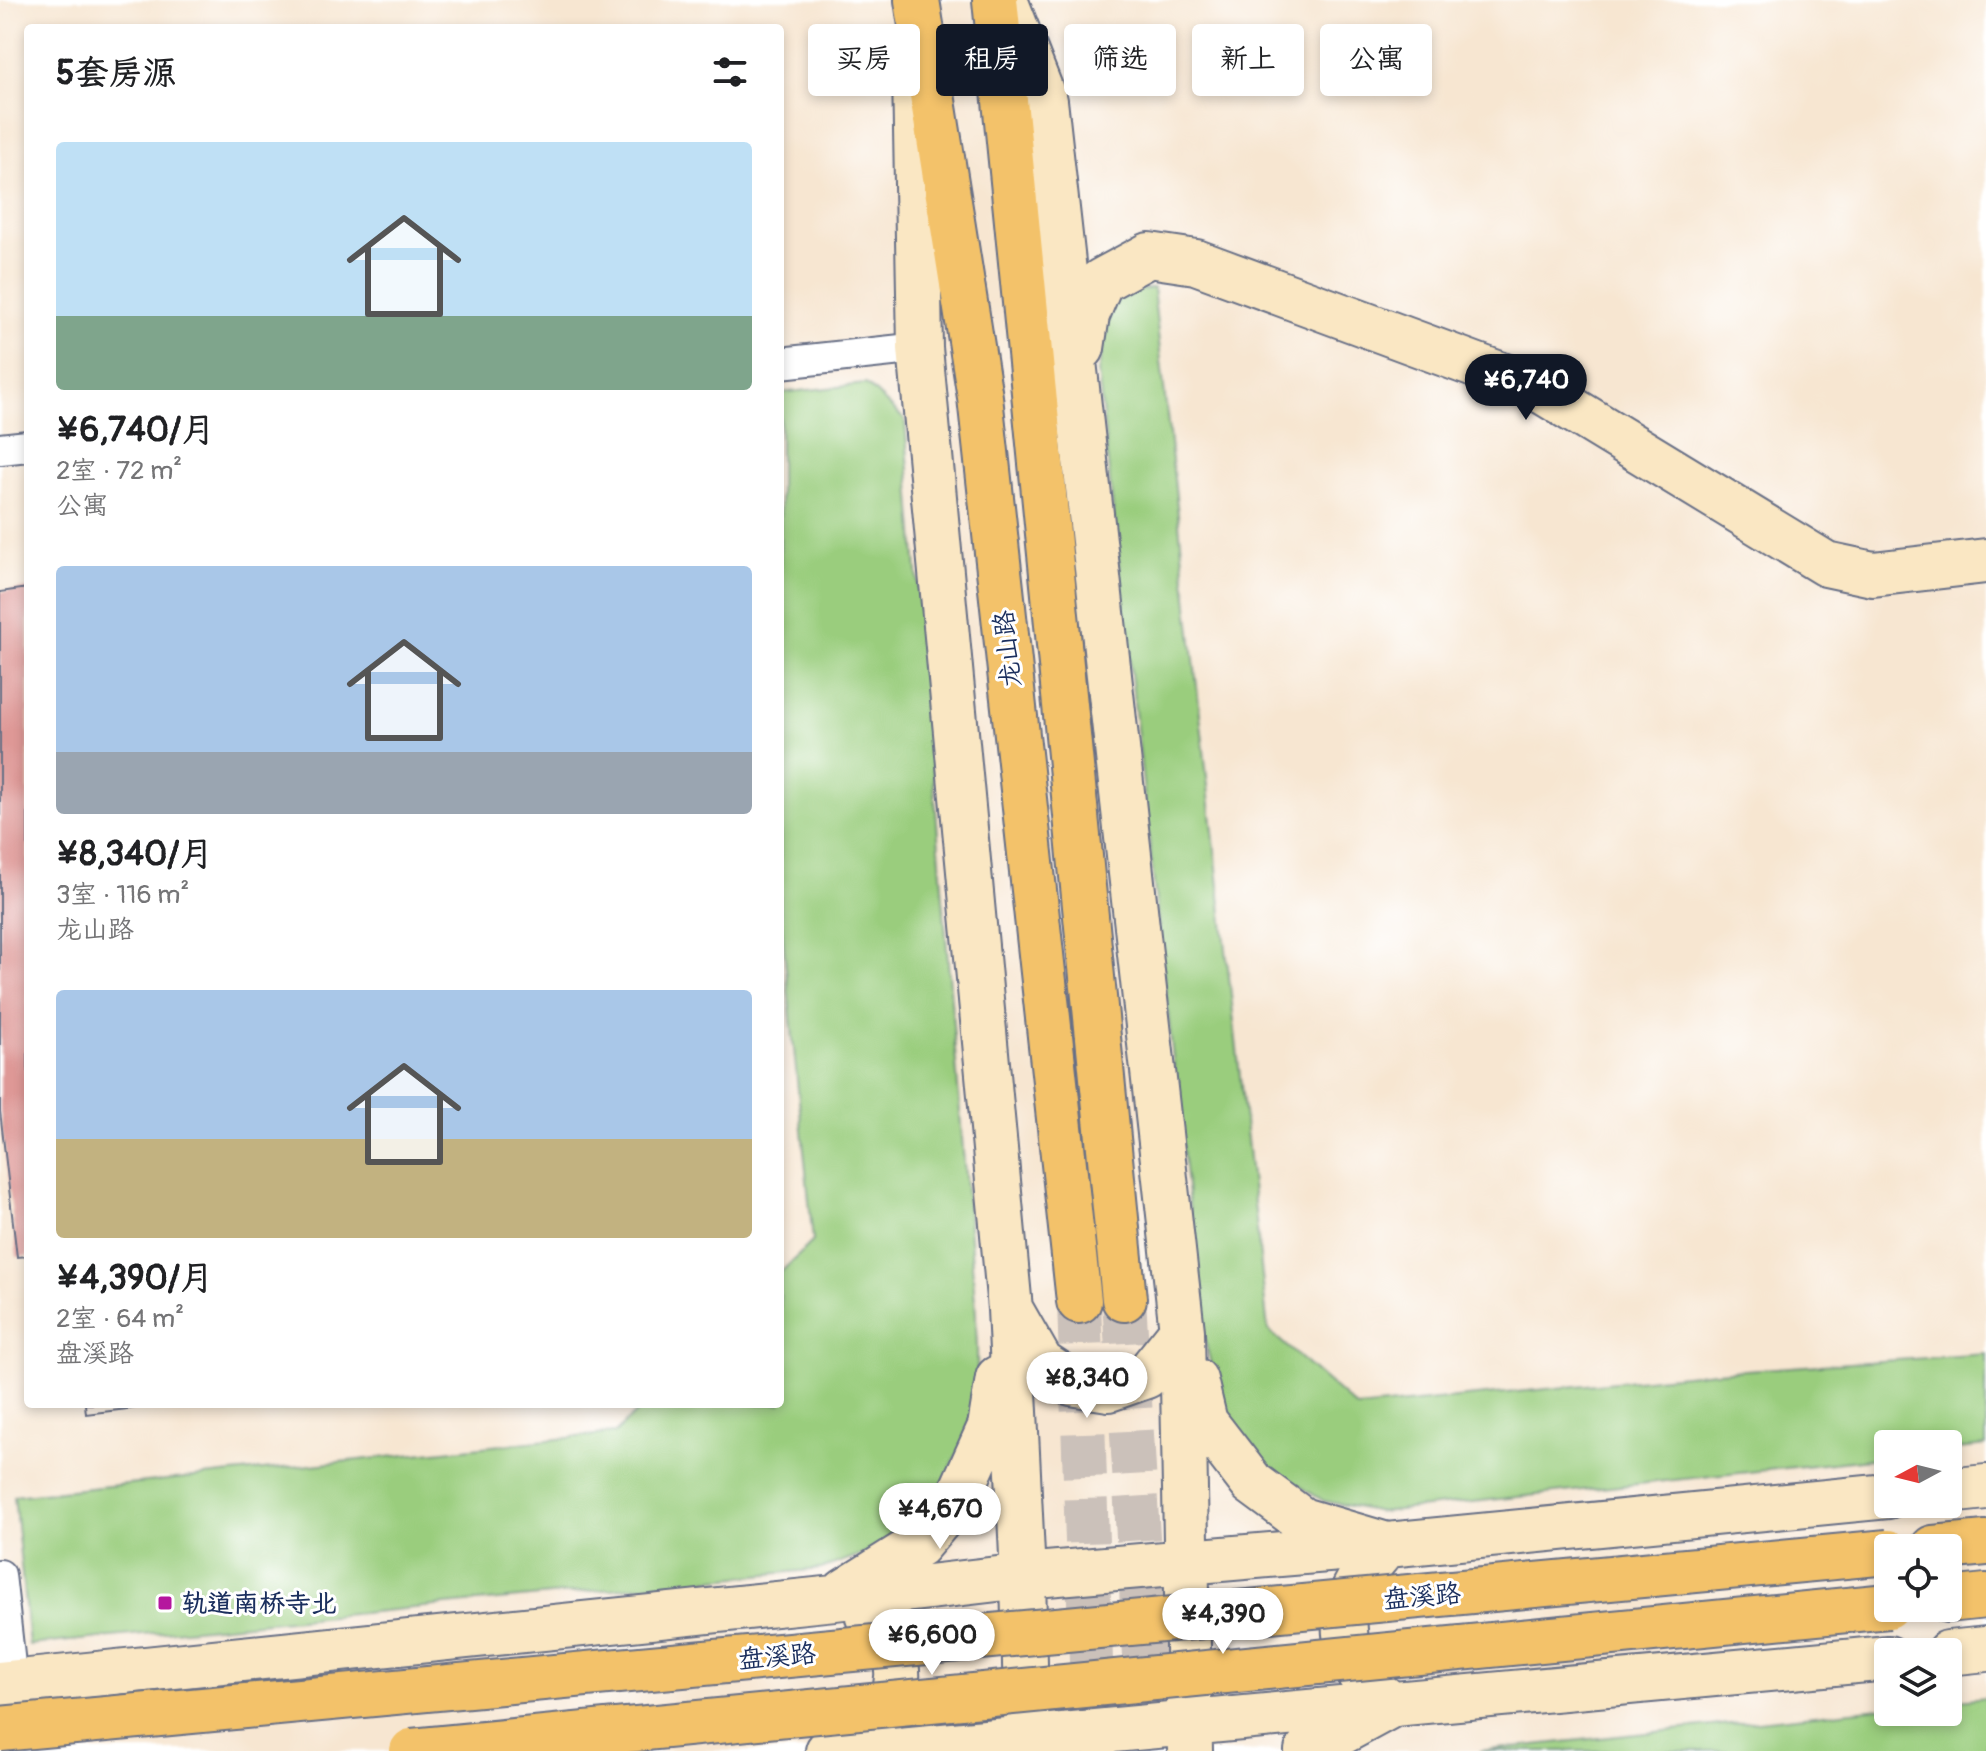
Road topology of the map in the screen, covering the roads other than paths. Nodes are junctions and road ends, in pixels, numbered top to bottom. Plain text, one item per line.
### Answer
1 (915, 0) edge
2 (995, 0) edge
3 (1005, 0) edge
4 (920, 348) junction
5 (784, 363) edge
6 (1077, 386) junction
7 (24, 446) edge
8 (0, 449) edge
9 (1986, 561) edge
10 (1124, 1299) tunnel mouth
11 (1079, 1301) tunnel mouth
12 (1010, 1309) junction
13 (1182, 1331) junction
14 (1986, 1487) edge
15 (1962, 1490) edge
16 (1874, 1497) edge
17 (1986, 1543) edge
18 (1387, 1545) junction
19 (1962, 1545) edge
20 (1874, 1553) edge
21 (1187, 1560) junction
22 (0, 1575) edge
23 (1023, 1576) junction
24 (1986, 1596) edge
25 (835, 1598) junction
26 (1962, 1599) edge
27 (1874, 1607) edge
28 (1986, 1649) edge
29 (1962, 1652) edge
30 (1874, 1659) edge
31 (6, 1684) edge
32 (1392, 1705) junction
33 (0, 1729) edge
34 (1191, 1737) edge
35 (1027, 1744) edge
36 (412, 1751) edge
37 (828, 1751) edge
38 (889, 1751) edge
39 (1307, 1751) edge

1 - 4 street
1 - 11 main road, 龙山路
2 - 10 main road, 龙山路
3 - 6 street
4 - 5 street
4 - 12 street
6 - 9 street
6 - 13 street
7 - 8 street
12 - 13 street
12 - 23 street
12 - 25 street
13 - 18 street
13 - 21 street
14 - 15 street
16 - 18 street
17 - 19 main road
18 - 21 street
18 - 32 street
20 - 33 main road, 盘溪路, bridge
21 - 23 street
21 - 34 street
22 - 31 street
23 - 25 street
23 - 35 street
24 - 26 main road
25 - 31 street
25 - 37 street
27 - 36 main road, bridge
28 - 29 street
30 - 32 street
32 - 34 street
32 - 39 street
34 - 35 street
35 - 38 street

